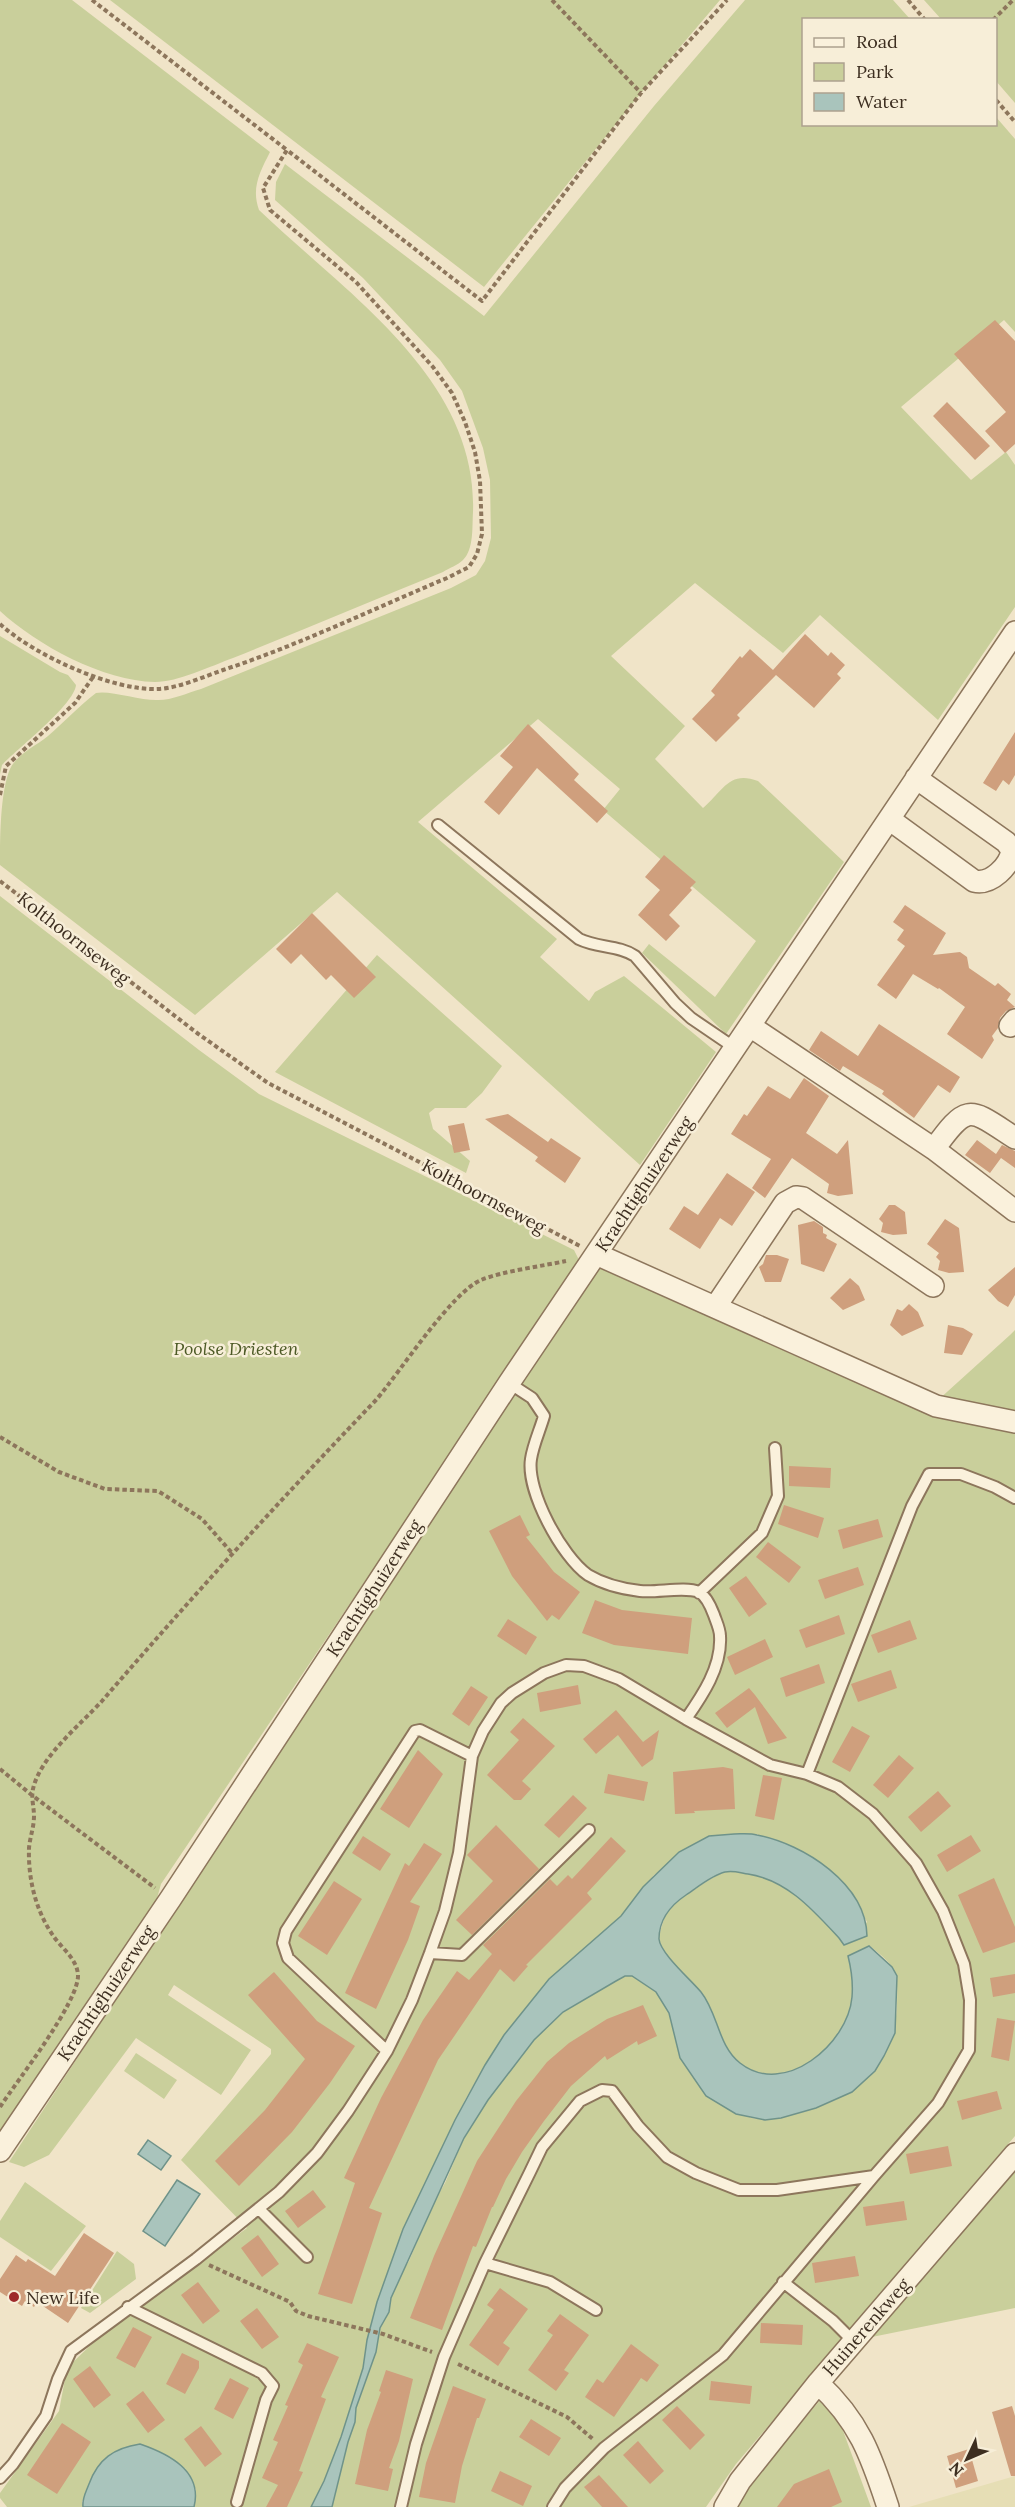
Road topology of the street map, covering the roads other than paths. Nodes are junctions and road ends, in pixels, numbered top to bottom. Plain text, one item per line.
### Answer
1 (1015, 632) edge
2 (916, 778) junction
3 (889, 819) junction
4 (438, 825) dead end
5 (1007, 877) edge
6 (750, 1026) junction
7 (735, 1048) junction
8 (1015, 1138) edge
9 (934, 1149) junction
10 (1015, 1211) edge
11 (597, 1254) junction
12 (933, 1286) dead end
13 (716, 1306) junction
14 (509, 1383) junction
15 (1015, 1422) edge
16 (775, 1448) dead end
17 (1015, 1498) edge
18 (699, 1593) junction
19 (686, 1719) junction
20 (472, 1756) junction
21 (807, 1774) junction
22 (589, 1830) dead end
23 (430, 1953) junction
24 (387, 2051) junction
25 (0, 2151) edge
26 (1015, 2154) edge
27 (874, 2176) junction
28 (259, 2209) junction
29 (307, 2257) dead end
30 (485, 2263) junction
31 (783, 2282) junction
32 (128, 2307) junction
33 (596, 2310) dead end
34 (854, 2342) junction
35 (818, 2383) junction
36 (0, 2478) edge
37 (237, 2502) dead end
38 (401, 2507) edge
39 (553, 2507) edge
40 (725, 2507) edge
41 (888, 2507) edge

1 - 2 street, Krachtighuizerweg
2 - 3 street, Krachtighuizerweg
2 - 5 street
3 - 5 street
3 - 6 street, Krachtighuizerweg
4 - 7 lane
6 - 7 street, Krachtighuizerweg
6 - 9 street
7 - 11 street, Krachtighuizerweg
8 - 9 street
9 - 10 street
11 - 13 street
11 - 14 street, Krachtighuizerweg
12 - 13 street
13 - 15 street
14 - 18 lane
14 - 25 street, Krachtighuizerweg
16 - 18 lane
17 - 21 lane
18 - 19 lane
19 - 20 lane
19 - 21 lane
20 - 23 lane
20 - 24 lane
21 - 27 lane
22 - 23 lane
23 - 24 lane
24 - 28 lane
26 - 34 street, Huinerenkweg
27 - 30 lane
27 - 31 lane
28 - 29 lane
28 - 32 lane
30 - 33 lane
30 - 38 lane
31 - 34 lane
31 - 39 lane
32 - 36 lane
32 - 37 lane
34 - 35 street, Huinerenkweg
35 - 40 street, Huinerenkweg
35 - 41 street

